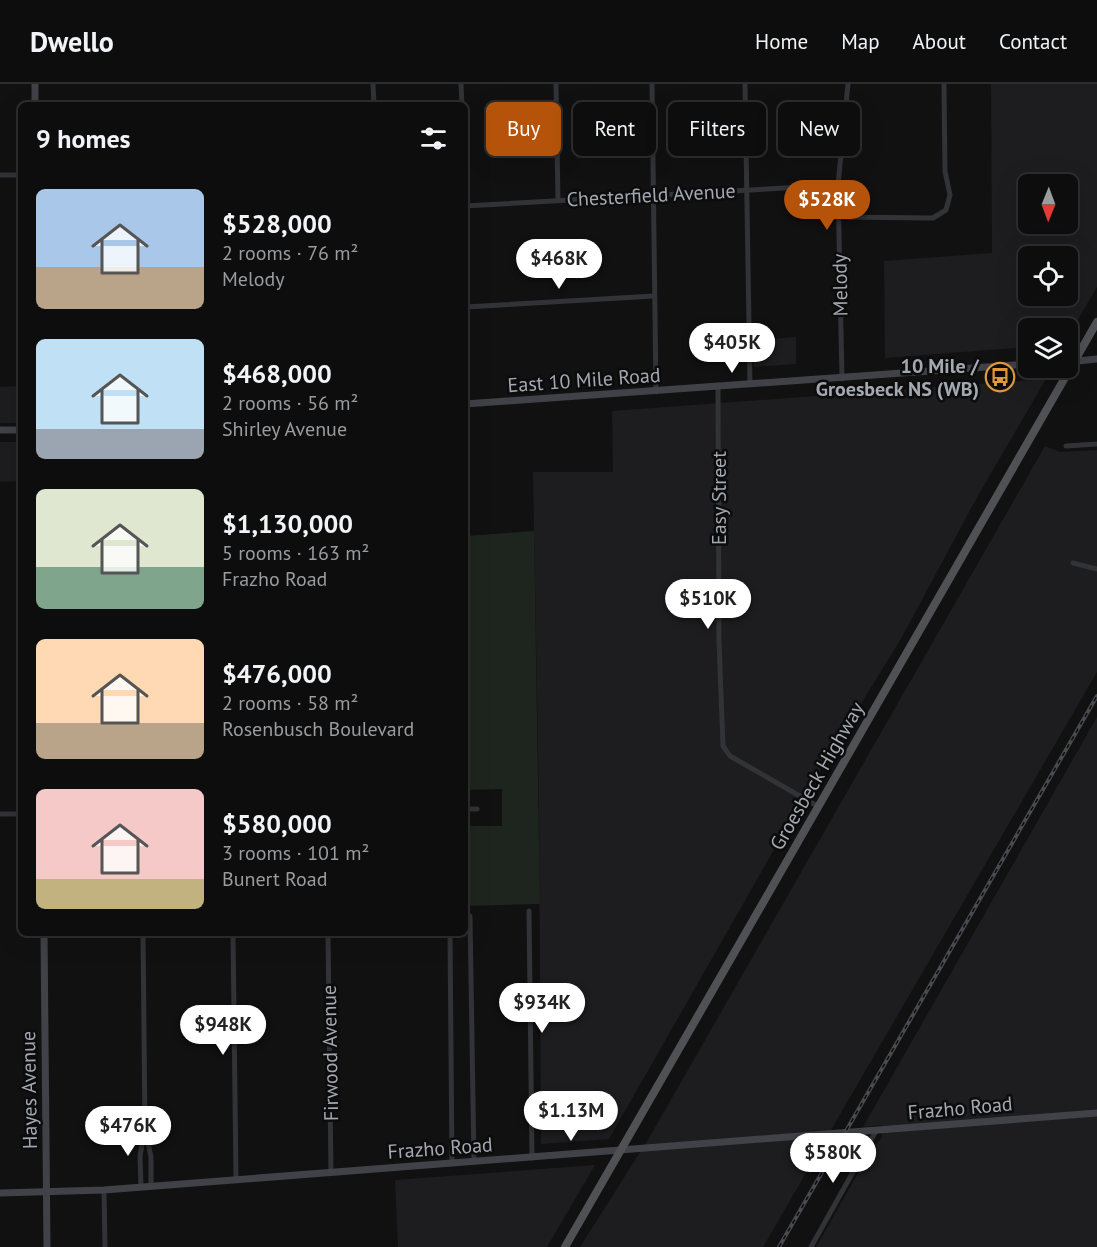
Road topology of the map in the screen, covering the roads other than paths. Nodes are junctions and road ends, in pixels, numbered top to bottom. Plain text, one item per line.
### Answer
1 (35, 84) edge
2 (373, 84) edge
3 (461, 84) edge
4 (556, 84) edge
5 (652, 84) edge
6 (745, 84) edge
7 (848, 84) edge
8 (944, 84) edge
9 (35, 102) edge
10 (374, 102) edge
11 (462, 102) edge
12 (0, 175) edge
13 (18, 175) edge
14 (838, 185) junction
15 (747, 189) junction
16 (653, 194) junction
17 (558, 200) junction
18 (468, 206) edge
19 (838, 217) junction
20 (654, 296) junction
21 (468, 307) edge
22 (1097, 322) edge
23 (1078, 350) edge
24 (1097, 359) edge
25 (1078, 360) edge
26 (1018, 365) edge
27 (1061, 378) edge
28 (842, 379) junction
29 (750, 385) junction
30 (718, 388) junction
31 (656, 392) junction
32 (468, 404) edge
33 (0, 430) edge
34 (18, 430) edge
35 (1097, 444) edge
36 (1066, 446) dead end
37 (1073, 563) dead end
38 (1097, 568) edge
39 (819, 807) junction
40 (468, 809) edge
41 (477, 809) dead end
42 (0, 814) edge
43 (18, 814) edge
44 (529, 911) dead end
45 (470, 916) dead end
46 (44, 936) edge
47 (143, 936) edge
48 (233, 936) edge
49 (328, 936) edge
50 (450, 936) edge
51 (1097, 1113) edge
52 (145, 1129) junction
53 (876, 1131) junction
54 (622, 1150) junction
55 (532, 1158) junction
56 (474, 1162) junction
57 (452, 1164) junction
58 (331, 1172) junction
59 (236, 1179) junction
60 (151, 1186) junction
61 (141, 1187) junction
62 (104, 1190) junction
63 (0, 1193) edge
64 (47, 1193) junction
65 (47, 1247) edge
66 (105, 1247) edge
67 (565, 1247) edge
68 (811, 1247) edge

1 - 9 street
2 - 10 street
3 - 11 street
4 - 17 street
5 - 16 street
6 - 15 street
7 - 14 street, Melody
8 - 19 street
12 - 13 street
14 - 15 street, Chesterfield Avenue
14 - 19 street, Melody
15 - 16 street, Chesterfield Avenue
15 - 29 street
16 - 17 street, Chesterfield Avenue
16 - 20 street
17 - 18 street, Chesterfield Avenue
19 - 28 street, Melody
20 - 21 street
20 - 31 street
22 - 23 main road, Groesbeck Highway
24 - 25 street
26 - 28 street, East 10 Mile Road
27 - 39 main road, Groesbeck Highway
28 - 29 street, East 10 Mile Road
29 - 30 street, East 10 Mile Road
30 - 31 street, East 10 Mile Road
30 - 39 street, Easy Street
31 - 32 street, East 10 Mile Road
33 - 34 street
35 - 36 street
37 - 38 street
39 - 54 main road, Groesbeck Highway
40 - 41 street
42 - 43 street
44 - 55 street
45 - 56 street
46 - 64 street, Hayes Avenue
47 - 52 street
48 - 59 street
49 - 58 street, Firwood Avenue
50 - 57 street
51 - 53 street, Frazho Road
52 - 60 street
52 - 61 street
53 - 54 street, Frazho Road
53 - 68 street
54 - 55 street, Frazho Road
54 - 67 main road, Groesbeck Highway
55 - 56 street, Frazho Road
56 - 57 street, Frazho Road
57 - 58 street, Frazho Road
58 - 59 street, Frazho Road
59 - 60 street, Frazho Road
60 - 61 street, Frazho Road
61 - 62 street, Frazho Road
62 - 64 street, Frazho Road
62 - 66 street
63 - 64 street, Frazho Road
64 - 65 street, Hayes Avenue

